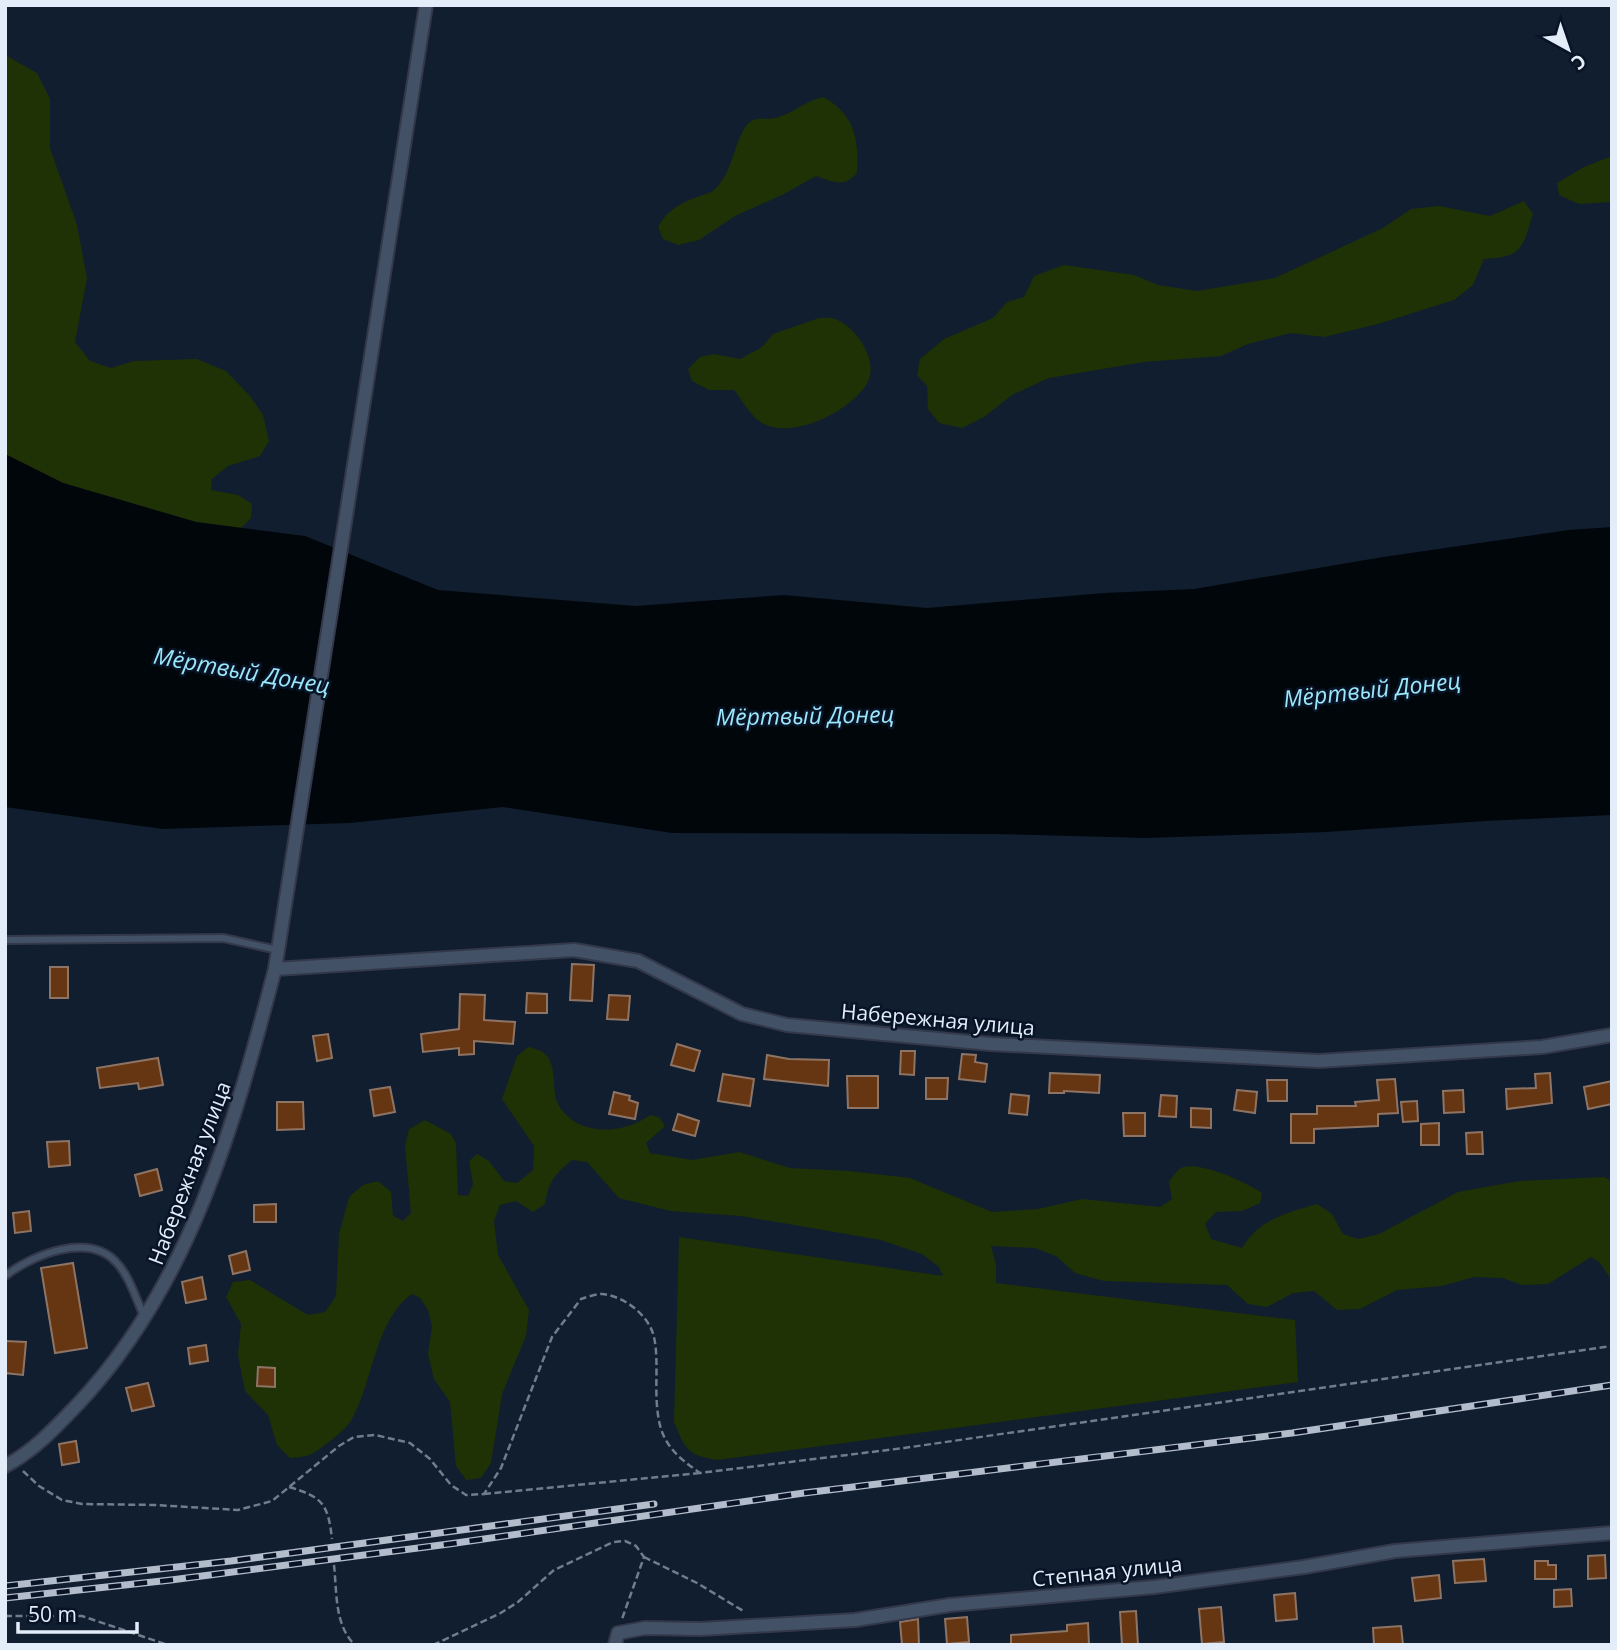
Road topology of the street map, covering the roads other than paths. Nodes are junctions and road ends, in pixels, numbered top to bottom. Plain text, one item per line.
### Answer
1 (426, 5) edge
2 (5, 940) edge
3 (278, 950) junction
4 (275, 969) junction
5 (1612, 1035) edge
6 (5, 1276) edge
7 (145, 1318) junction
8 (9, 1464) edge
9 (1612, 1533) edge
10 (616, 1639) edge

1 - 3 street, Набережная улица
2 - 3 lane
3 - 4 street, Набережная улица
4 - 5 street, Набережная улица
4 - 7 street, Набережная улица
6 - 7 lane
7 - 8 street, Набережная улица
9 - 10 street, Степная улица

